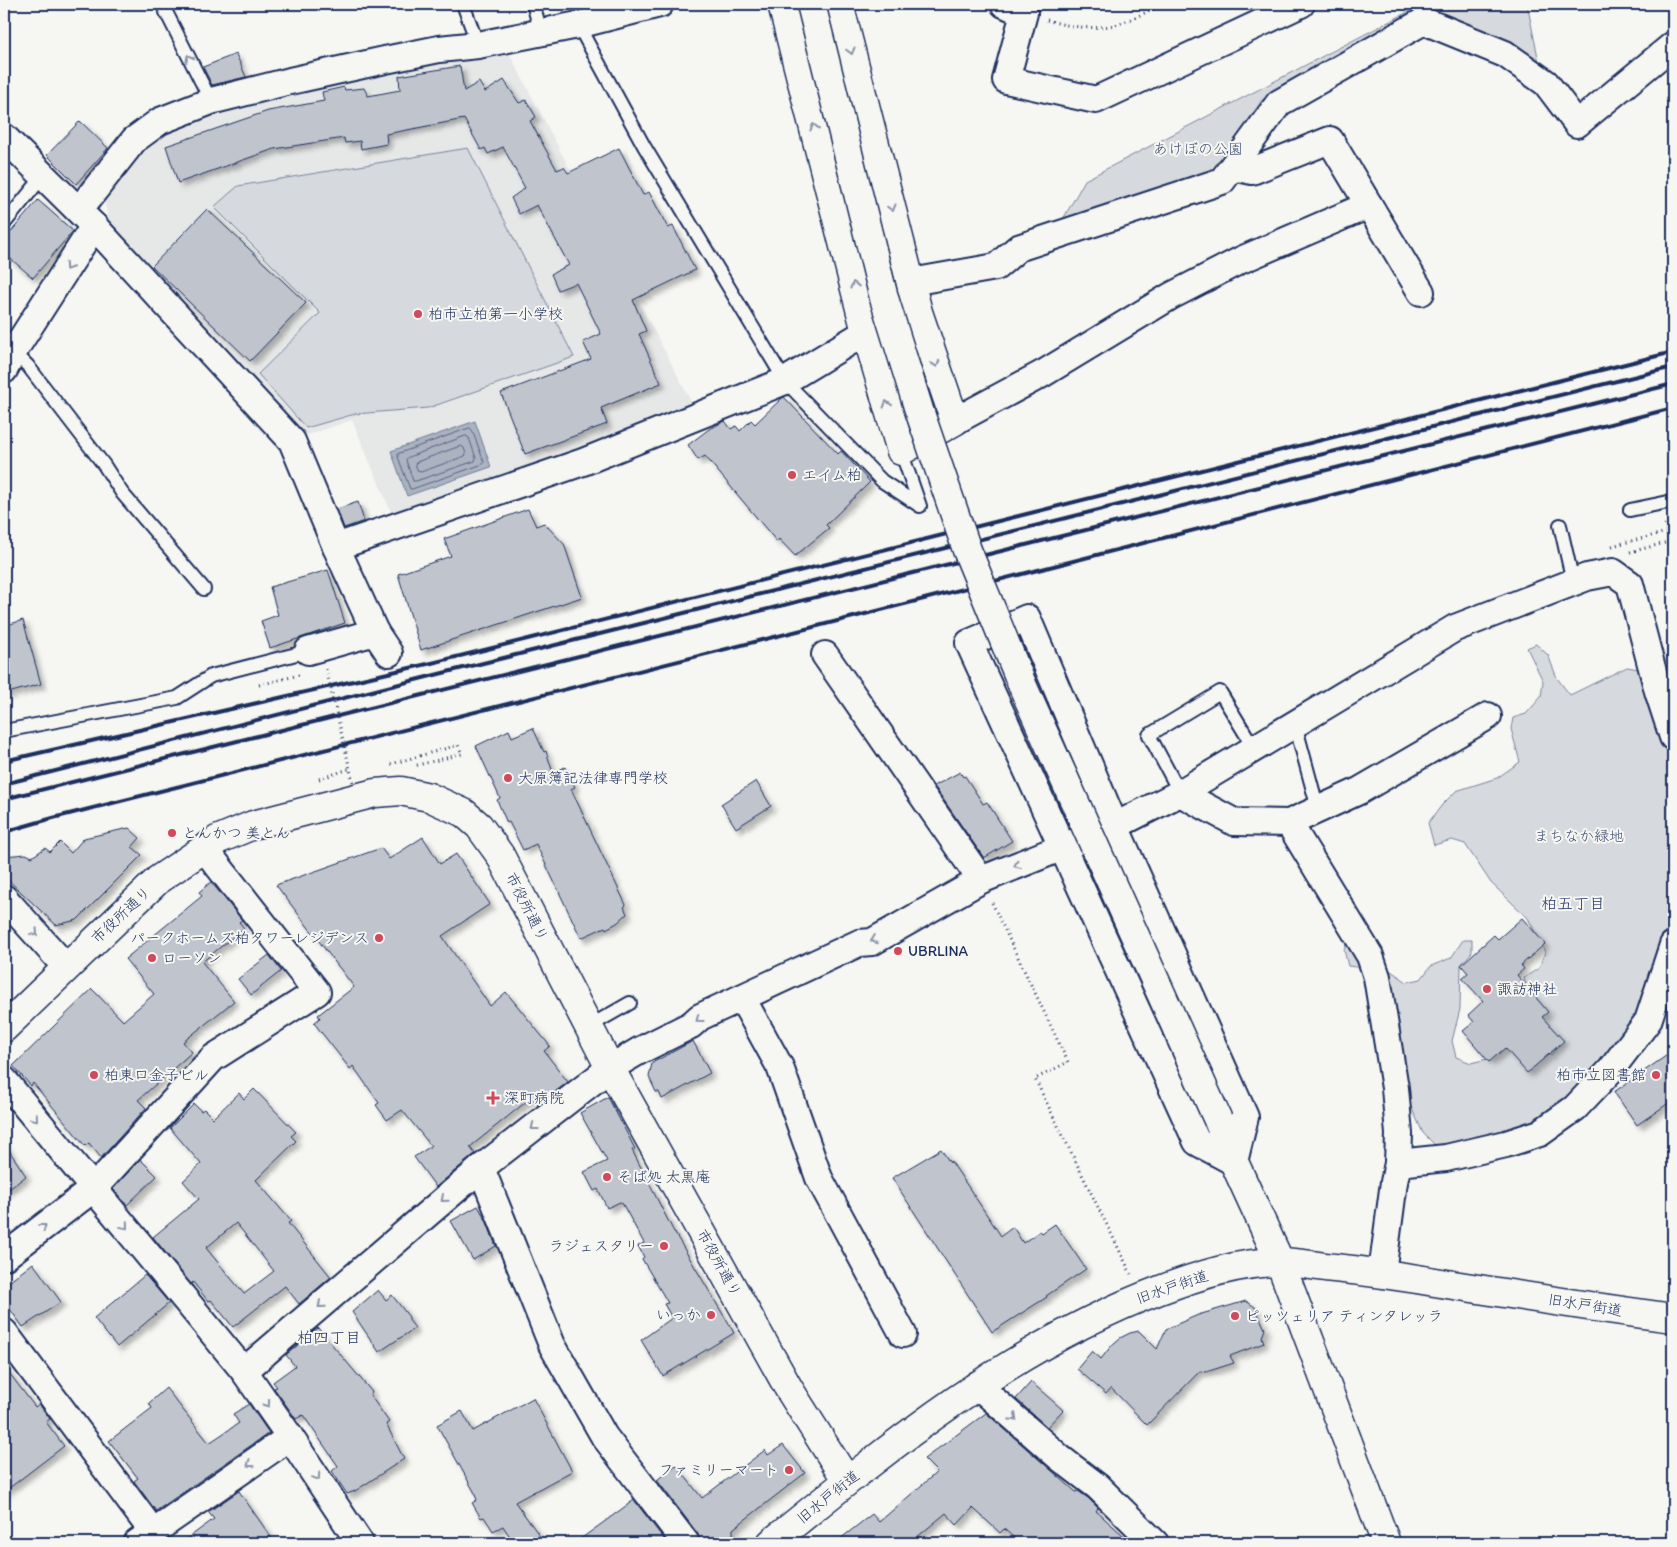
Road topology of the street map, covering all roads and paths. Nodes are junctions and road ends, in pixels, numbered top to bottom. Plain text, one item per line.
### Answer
1 (162, 4) edge
2 (463, 4) edge
3 (533, 4) edge
4 (660, 4) edge
5 (782, 4) edge
6 (811, 4) edge
7 (839, 4) edge
8 (1166, 4) edge
9 (1301, 4) edge
10 (1014, 8) edge
11 (578, 25) junction
12 (541, 32) junction
13 (478, 45) junction
14 (1673, 45) edge
15 (211, 101) junction
16 (4, 137) edge
17 (1232, 167) junction
18 (44, 175) junction
19 (1369, 205) junction
20 (87, 218) junction
21 (4, 224) edge
22 (911, 282) junction
23 (1421, 292) dead end
24 (918, 312) junction
25 (866, 332) junction
26 (12, 352) edge
27 (785, 381) junction
28 (955, 421) junction
29 (901, 451) junction
30 (1673, 500) edge
31 (1630, 510) dead end
32 (1673, 521) edge
33 (1560, 525) dead end
34 (1667, 532) junction
35 (1671, 542) edge
36 (336, 546) junction
37 (1609, 547) dead end
38 (1630, 552) dead end
39 (1673, 556) edge
40 (1573, 582) junction
41 (204, 589) dead end
42 (825, 655) dead end
43 (317, 660) junction
44 (1488, 716) dead end
45 (1295, 724) junction
46 (4, 731) edge
47 (1673, 737) edge
48 (1254, 748) junction
49 (350, 770) junction
50 (317, 779) dead end
51 (353, 782) dead end
52 (1180, 792) junction
53 (1318, 809) junction
54 (1289, 823) junction
55 (1115, 826) junction
56 (1063, 847) junction
57 (204, 848) junction
58 (981, 880) junction
59 (4, 898) edge
60 (1673, 945) edge
61 (66, 967) junction
62 (742, 998) junction
63 (630, 1003) dead end
64 (588, 1027) junction
65 (4, 1028) edge
66 (610, 1068) junction
67 (4, 1080) edge
68 (1234, 1162) junction
69 (1398, 1163) junction
70 (481, 1168) junction
71 (94, 1189) junction
72 (4, 1257) edge
73 (1280, 1262) junction
74 (1382, 1273) junction
75 (1142, 1296) junction
76 (1673, 1318) edge
77 (4, 1332) edge
78 (903, 1334) dead end
79 (244, 1371) junction
80 (977, 1386) junction
81 (290, 1436) junction
82 (847, 1481) junction
83 (145, 1537) edge
84 (360, 1543) edge
85 (686, 1543) edge
86 (771, 1543) edge
87 (1155, 1543) edge
88 (1386, 1543) edge

15 -> 1 lane
2 - 13 lane
3 - 12 lane
4 - 11 street
25 -> 5 street
6 - 68 street, bridge
7 -> 22 street
8 - 10 path
9 - 10 street
11 - 12 street
11 - 27 lane
12 - 13 street
13 - 15 street
14 - 17 street
15 - 20 street
16 - 18 street
17 - 19 street
17 - 22 street
18 - 20 street
18 - 21 lane
19 - 23 street
19 - 28 street
20 -> 26 street
20 - 36 street
22 - 24 street
24 - 25 street
24 -> 28 street
25 - 27 street
29 -> 25 street
26 - 41 lane
27 - 29 lane
27 - 36 street
28 - 29 street
30 - 31 lane
32 - 34 path
33 - 40 lane
34 - 35 path
34 - 37 path
35 - 38 path
35 - 39 path
36 - 43 street
40 - 45 street
40 - 47 street
42 - 58 street
43 - 46 lane
43 - 49 path, bridge
44 - 53 street
45 - 48 street
45 - 53 lane
48 - 52 street
48 - 52 lane
49 - 50 path
49 - 51 path, bridge
52 - 54 street
52 - 55 street
53 - 54 street
54 - 69 street
55 - 56 street
55 - 56 street
55 - 68 street
56 -> 58 street
56 - 68 street
57 - 61 street, 市役所通り
57 - 64 street, 市役所通り
57 - 71 street
58 -> 62 street
58 - 75 path
59 -> 61 street
60 - 69 street
61 - 65 street, 市役所通り
62 -> 66 street
62 - 78 street
63 - 64 lane
64 - 66 street, 市役所通り
66 -> 70 street
66 - 82 street, 市役所通り
67 -> 71 street
68 - 73 street
69 - 74 street
70 -> 79 street
70 - 85 street
72 -> 71 street
71 -> 79 street
73 - 74 street, 旧水戸街道
73 - 75 street, 旧水戸街道
73 - 88 street
74 - 76 street, 旧水戸街道
75 - 80 street, 旧水戸街道
77 - 83 street
79 -> 81 street
80 - 82 street, 旧水戸街道
80 -> 87 street
81 -> 83 street
81 -> 84 street
82 - 86 street, 旧水戸街道

